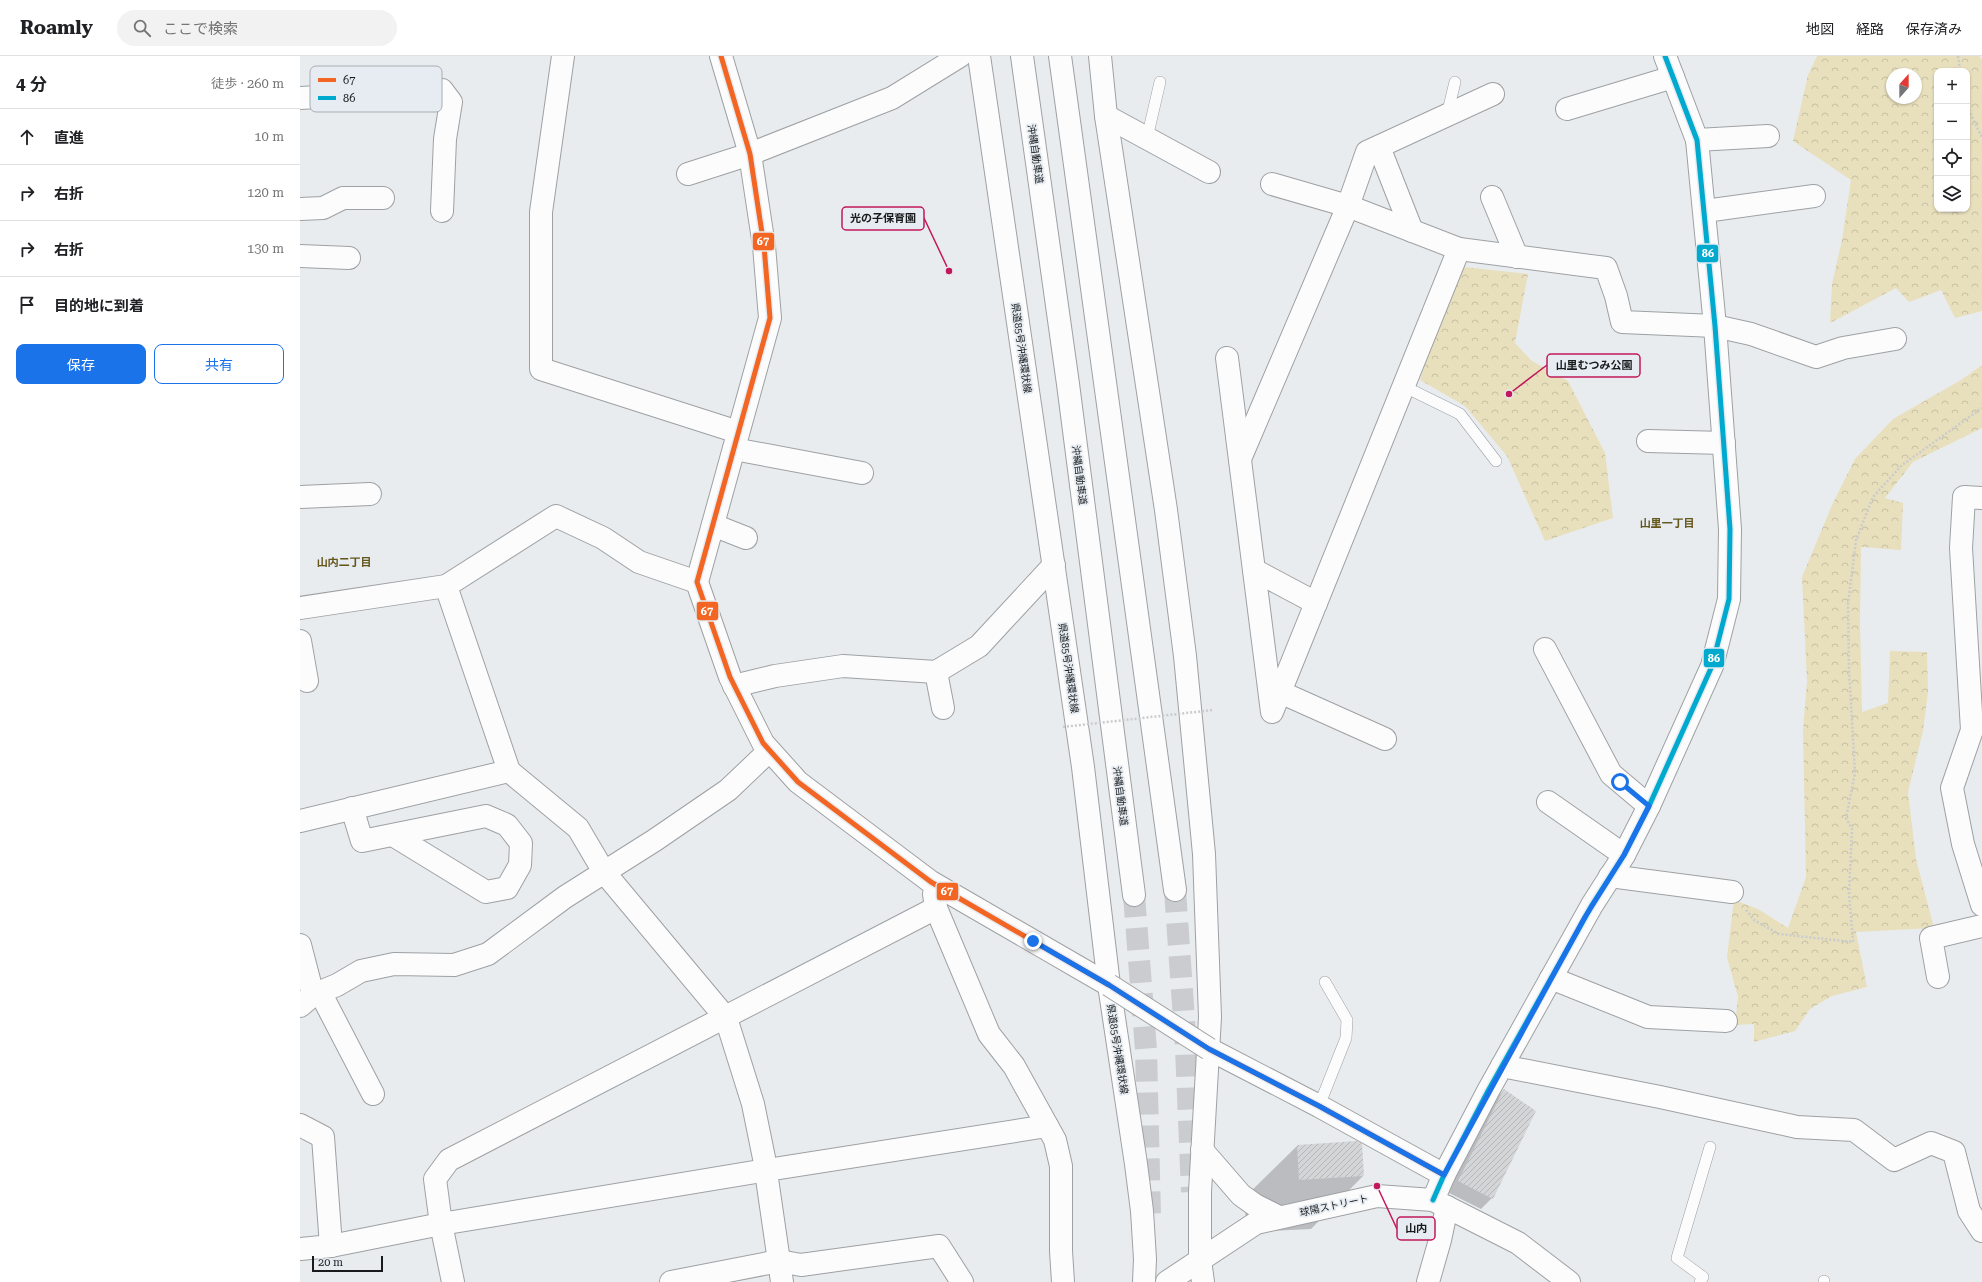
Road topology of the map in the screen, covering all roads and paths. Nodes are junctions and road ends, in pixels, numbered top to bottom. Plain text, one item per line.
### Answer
1 (563, 56) edge
2 (721, 56) edge
3 (960, 56) edge
4 (980, 56) edge
5 (1022, 56) edge
6 (1060, 56) edge
7 (1100, 56) edge
8 (1666, 56) edge
9 (1958, 56) edge
10 (1960, 68) edge
11 (1673, 77) junction
12 (1160, 82) dead end
13 (1455, 82) dead end
14 (442, 90) edge
15 (1493, 94) dead end
16 (310, 97) edge
17 (300, 98) edge
18 (1567, 109) dead end
19 (1970, 112) edge
20 (1447, 115) junction
21 (1106, 116) junction
22 (1768, 136) dead end
23 (1147, 138) junction
24 (1982, 138) edge
25 (1697, 140) junction
26 (1379, 146) junction
27 (750, 154) junction
28 (1209, 172) dead end
29 (688, 174) dead end
30 (1272, 184) dead end
31 (1814, 196) dead end
32 (1492, 197) dead end
33 (383, 198) dead end
34 (1348, 206) junction
35 (300, 209) edge
36 (442, 211) dead end
37 (1705, 211) junction
38 (1412, 231) junction
39 (1459, 249) junction
40 (300, 256) edge
41 (1517, 257) junction
42 (349, 258) dead end
43 (1715, 326) junction
44 (1895, 339) dead end
45 (1227, 358) dead end
46 (1403, 386) junction
47 (1982, 408) edge
48 (736, 440) junction
49 (1648, 441) dead end
50 (1724, 443) junction
51 (1240, 460) junction
52 (1496, 461) dead end
53 (862, 473) dead end
54 (370, 494) dead end
55 (300, 497) edge
56 (1982, 498) edge
57 (713, 525) junction
58 (746, 538) dead end
59 (1054, 565) junction
60 (1254, 570) junction
61 (697, 582) junction
62 (446, 586) junction
63 (1316, 603) junction
64 (300, 608) edge
65 (300, 641) edge
66 (1545, 649) dead end
67 (936, 672) junction
68 (307, 681) dead end
69 (734, 686) junction
70 (1280, 692) junction
71 (943, 708) dead end
72 (1213, 710) dead end
73 (1063, 727) dead end
74 (1385, 739) dead end
75 (769, 750) junction
76 (509, 771) junction
77 (1548, 802) dead end
78 (1649, 806) junction
79 (352, 808) junction
80 (300, 821) edge
81 (393, 835) junction
82 (1624, 855) junction
83 (604, 872) junction
84 (1610, 876) junction
85 (931, 882) junction
86 (1175, 890) tunnel mouth
87 (1732, 892) joint
88 (1134, 895) tunnel mouth
89 (1982, 906) edge
90 (936, 908) junction
91 (1982, 926) edge
92 (300, 945) edge
93 (1551, 978) junction
94 (1938, 978) dead end
95 (1325, 982) dead end
96 (1109, 985) junction
97 (311, 998) edge
98 (726, 1018) junction
99 (1726, 1021) dead end
100 (1209, 1049) junction
101 (1502, 1066) junction
102 (373, 1094) dead end
103 (1319, 1106) junction
104 (300, 1125) edge
105 (1047, 1126) junction
106 (1710, 1147) dead end
107 (1202, 1150) junction
108 (767, 1170) junction
109 (1444, 1175) junction
110 (1440, 1204) junction
111 (1278, 1217) junction
112 (441, 1224) junction
113 (1982, 1231) edge
114 (331, 1246) junction
115 (300, 1249) edge
116 (1200, 1260) junction
117 (781, 1272) edge
118 (453, 1282) edge
119 (671, 1282) edge
120 (962, 1282) edge
121 (1063, 1282) edge
122 (1144, 1282) edge
123 (1167, 1282) edge
124 (1203, 1282) edge
125 (1428, 1282) edge
126 (1569, 1282) edge
127 (1700, 1282) edge

1 - 48 main road
2 - 27 main road
3 - 27 main road
4 - 59 main road, 県道85号沖縄環状線
5 - 88 main road, 沖縄自動車道
6 - 86 main road
7 - 21 main road
8 - 11 main road
9 - 10 path
11 - 18 main road
11 - 25 main road
12 - 23 lane
13 - 20 lane
14 - 36 main road
15 - 20 main road
16 - 17 main road
19 - 24 path
20 - 26 main road
21 - 23 main road
21 - 100 main road
22 - 25 main road
23 - 28 main road
25 - 37 main road
26 - 34 main road
26 - 38 main road
27 - 29 main road
27 - 48 main road
30 - 34 main road
31 - 37 main road
32 - 41 main road
33 - 35 main road
34 - 38 main road
34 - 51 main road
37 - 43 main road
38 - 39 main road
39 - 41 main road
39 - 46 main road
40 - 42 main road
41 - 43 main road
43 - 44 main road
43 - 50 main road
45 - 51 main road
46 - 52 lane
46 - 63 main road
47 - 87 path
48 - 53 main road
48 - 57 main road
49 - 50 main road
50 - 78 main road
51 - 60 main road
54 - 55 main road
56 - 89 main road
57 - 58 main road
57 - 61 main road
59 - 67 main road
59 - 96 main road, 県道85号沖縄環状線
60 - 63 main road
60 - 70 main road
61 - 62 main road
61 - 69 main road
62 - 64 main road
62 - 76 main road
63 - 70 main road
65 - 68 main road
66 - 78 main road
67 - 69 main road
67 - 71 main road
69 - 75 main road
70 - 74 main road
72 - 73 path, bridge
75 - 83 main road
75 - 85 main road
76 - 79 main road
76 - 83 main road
77 - 82 main road
78 - 82 main road
79 - 80 main road
79 - 81 main road
81 - 81 main road
82 - 84 main road
83 - 97 main road
83 - 98 main road
84 - 87 main road
84 - 93 main road
85 - 90 main road
85 - 96 main road
90 - 98 main road
90 - 105 main road
91 - 94 main road
92 - 97 main road
93 - 99 main road
93 - 101 main road
95 - 103 lane
96 - 100 main road, bridge
96 - 122 main road, 県道85号沖縄環状線
97 - 102 main road
98 - 108 main road
98 - 112 main road
100 - 103 main road
100 - 107 main road
101 - 109 main road
101 - 113 main road
103 - 109 main road
104 - 114 main road
105 - 108 main road
105 - 121 main road
106 - 127 lane
107 - 111 main road
107 - 116 main road
108 - 112 main road
108 - 117 main road
109 - 110 main road
110 - 111 main road, 球陽ストリート
110 - 125 main road
110 - 126 main road, 球陽ストリート
111 - 116 main road, 球陽ストリート
112 - 114 main road
112 - 118 main road
114 - 115 main road
116 - 123 main road, 球陽ストリート
116 - 124 main road
117 - 119 main road
117 - 120 main road

